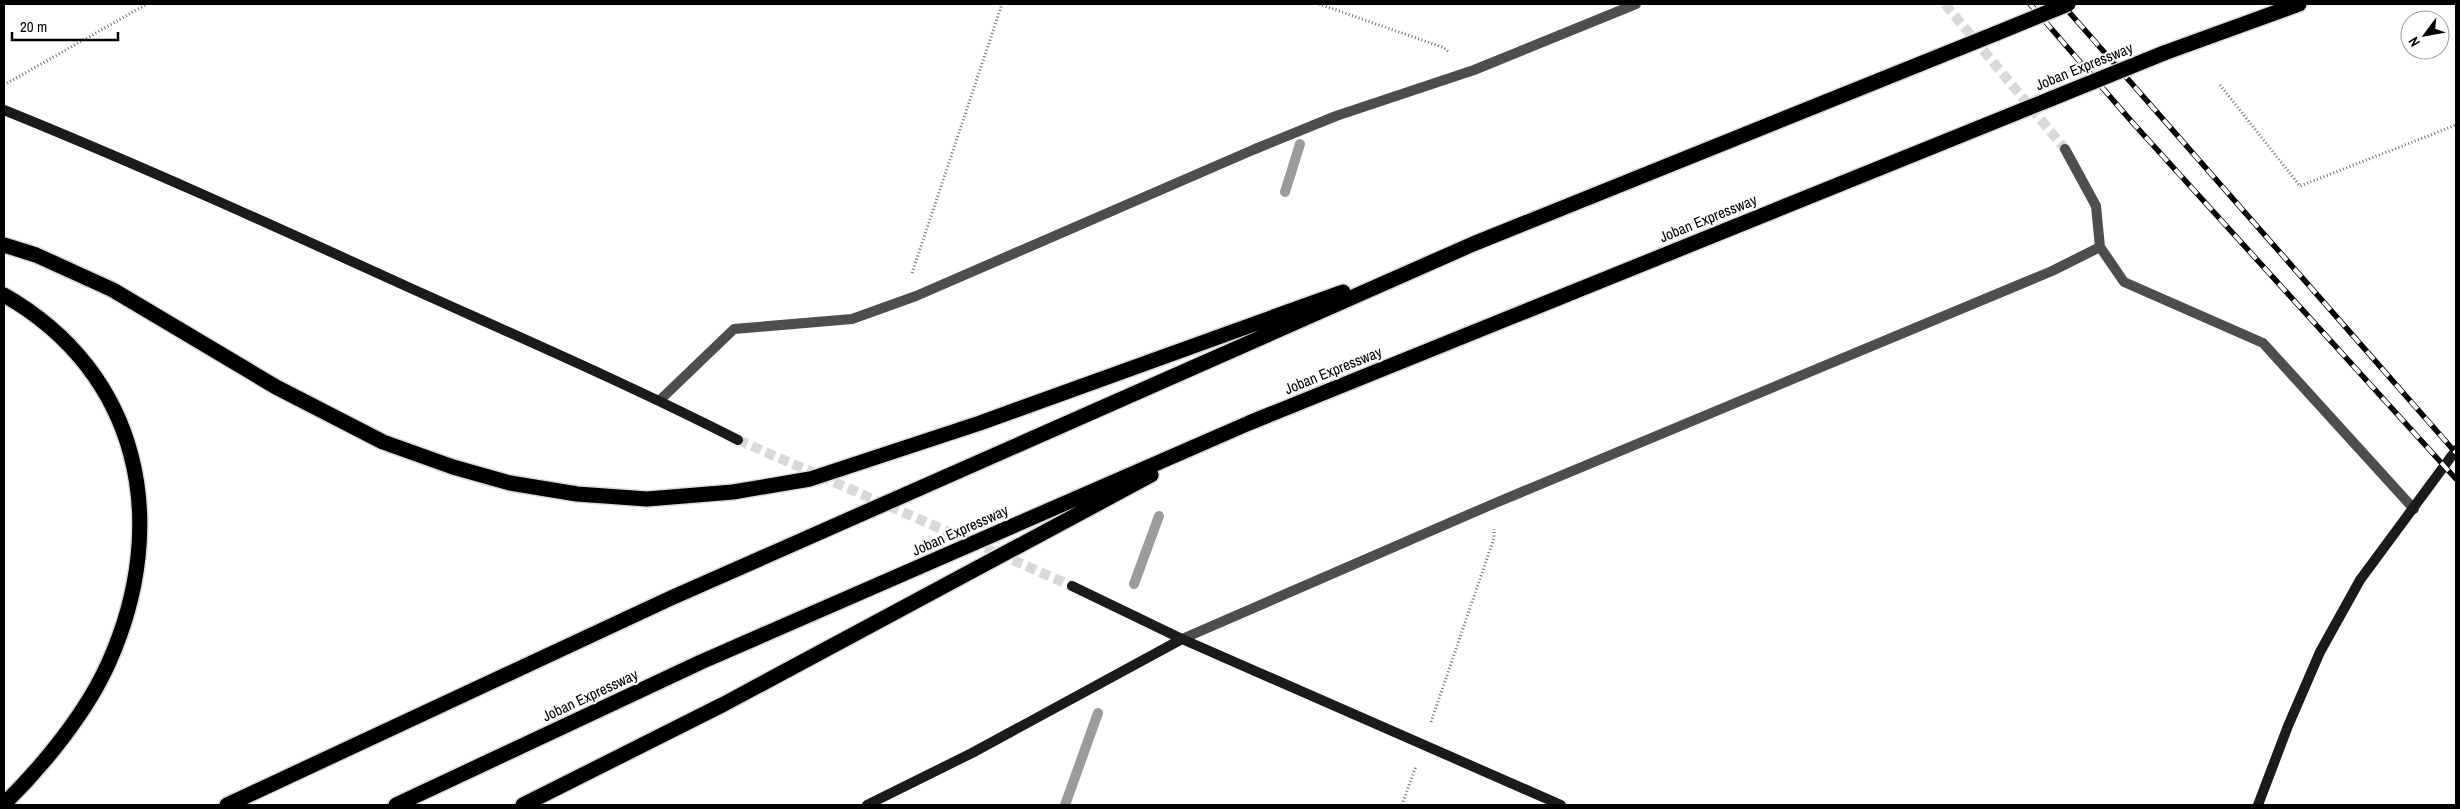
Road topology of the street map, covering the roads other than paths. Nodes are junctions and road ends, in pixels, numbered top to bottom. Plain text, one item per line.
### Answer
1 (1636, 4) edge
2 (2068, 4) edge
3 (2299, 4) edge
4 (4, 110) edge
5 (2065, 149) tunnel mouth
6 (1474, 244) junction
7 (4, 245) edge
8 (2100, 247) junction
9 (4, 295) edge
10 (660, 400) junction
11 (1249, 423) junction
12 (738, 440) tunnel mouth
13 (2456, 450) edge
14 (2414, 509) junction
15 (1072, 586) tunnel mouth
16 (1182, 638) junction
17 (4, 804) edge
18 (227, 805) edge
19 (396, 805) edge
20 (523, 805) edge
21 (867, 805) edge
22 (1561, 805) edge
23 (2258, 805) edge

1 - 10 street
2 - 6 highway, bridge
3 - 11 highway, Joban Expressway, bridge
4 - 10 street
5 - 8 street
6 - 7 highway
6 - 18 highway
8 - 14 street
8 - 16 street
9 - 17 highway
10 - 12 street
11 - 19 highway, Joban Expressway
11 - 20 highway
13 - 14 street
14 - 23 street
15 - 16 street
16 - 21 street
16 - 22 street

